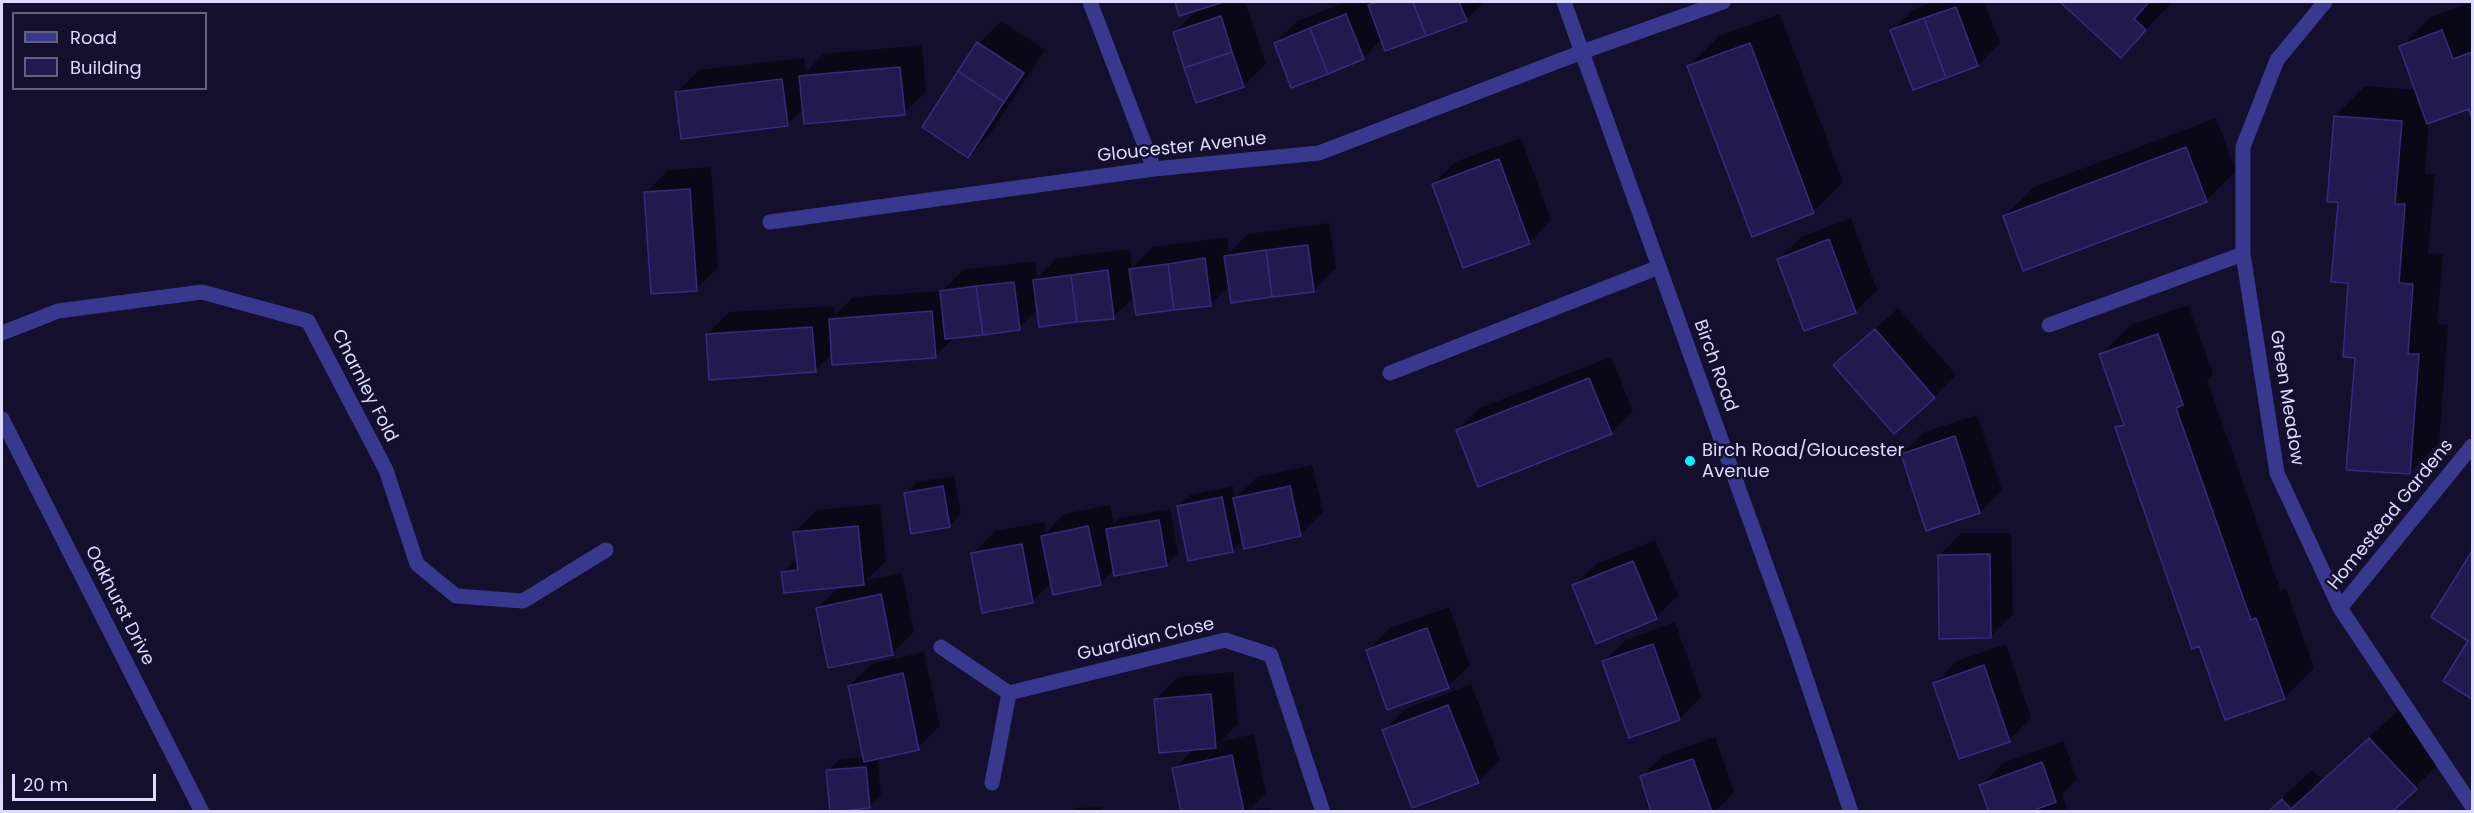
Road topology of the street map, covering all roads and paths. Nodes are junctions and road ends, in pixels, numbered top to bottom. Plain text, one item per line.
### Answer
1 (1090, 2) edge
2 (1564, 2) edge
3 (1723, 2) edge
4 (2325, 2) edge
5 (1582, 52) junction
6 (1154, 169) junction
7 (770, 222) dead end
8 (2243, 254) junction
9 (1659, 267) junction
10 (2049, 325) dead end
11 (2, 333) edge
12 (1390, 373) dead end
13 (2, 419) edge
14 (2472, 446) edge
15 (606, 550) dead end
16 (2340, 608) junction
17 (941, 647) dead end
18 (1009, 693) junction
19 (992, 783) dead end
20 (2472, 806) edge
21 (202, 812) edge
22 (1323, 812) edge
23 (1851, 812) edge

1 - 6 street
2 - 5 street, Birch Road
3 - 5 street, Gloucester Avenue
4 - 8 street, Green Meadow
5 - 6 street, Gloucester Avenue
5 - 9 street, Birch Road
6 - 7 street, Gloucester Avenue
8 - 10 street
8 - 16 street, Green Meadow
9 - 12 street
9 - 23 street, Birch Road
11 - 15 street, Charnley Fold
13 - 21 street, Oakhurst Drive
14 - 16 street, Homestead Gardens
16 - 20 street, Green Meadow
17 - 18 street
18 - 19 street
18 - 22 street, Guardian Close

